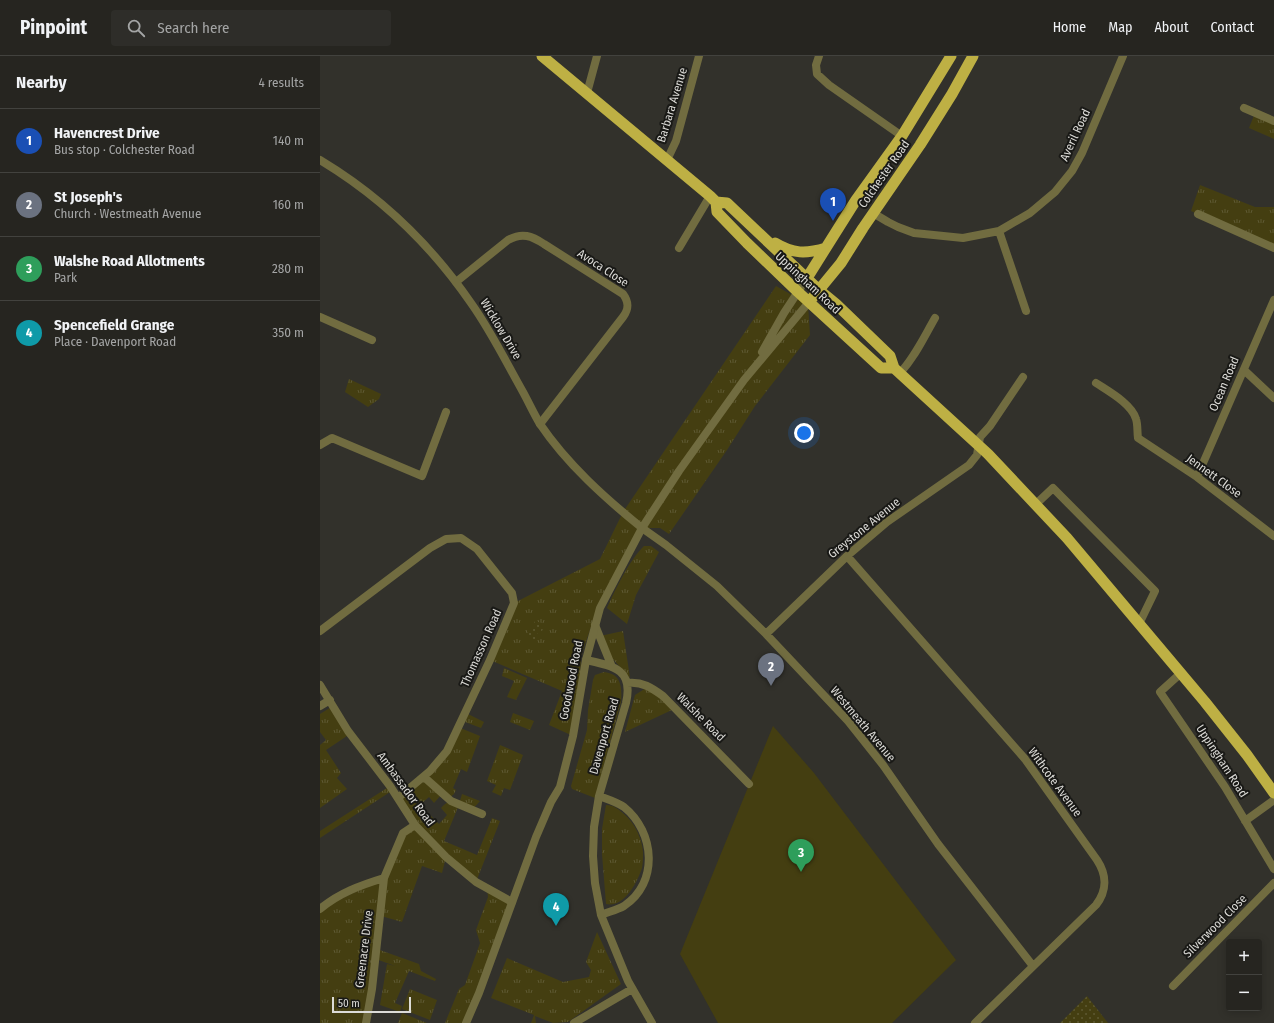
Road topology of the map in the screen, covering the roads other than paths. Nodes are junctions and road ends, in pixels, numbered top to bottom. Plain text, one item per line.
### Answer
1 (542, 56) edge
2 (597, 56) edge
3 (699, 56) edge
4 (819, 56) edge
5 (951, 56) edge
6 (973, 56) edge
7 (1123, 56) edge
8 (587, 93) junction
9 (1244, 108) dead end
10 (1274, 121) edge
11 (902, 136) junction
12 (320, 160) edge
13 (667, 160) junction
14 (713, 199) junction
15 (873, 213) junction
16 (1198, 214) dead end
17 (999, 231) junction
18 (764, 237) junction
19 (679, 248) dead end
20 (826, 248) junction
21 (1274, 248) edge
22 (807, 278) junction
23 (456, 282) junction
24 (819, 290) junction
25 (798, 292) junction
26 (1274, 300) edge
27 (809, 302) junction
28 (1026, 311) dead end
29 (320, 317) edge
30 (935, 318) dead end
31 (372, 340) dead end
32 (753, 369) junction
33 (1244, 370) junction
34 (897, 371) junction
35 (1023, 377) dead end
36 (1096, 383) dead end
37 (1274, 398) edge
38 (446, 412) dead end
39 (540, 424) junction
40 (320, 445) edge
41 (979, 446) junction
42 (1197, 477) junction
43 (1036, 504) junction
44 (642, 528) junction
45 (1274, 536) edge
46 (847, 556) junction
47 (1139, 624) junction
48 (595, 625) junction
49 (320, 631) edge
50 (766, 634) junction
51 (586, 660) junction
52 (612, 667) junction
53 (1180, 673) junction
54 (627, 683) junction
55 (320, 685) edge
56 (330, 700) junction
57 (320, 706) edge
58 (424, 777) junction
59 (749, 784) dead end
60 (1274, 793) edge
61 (599, 796) junction
62 (398, 798) junction
63 (1274, 800) edge
64 (482, 814) dead end
65 (1245, 821) junction
66 (415, 824) junction
67 (1274, 869) edge
68 (384, 878) junction
69 (1274, 883) edge
70 (512, 902) junction
71 (320, 909) edge
72 (601, 915) junction
73 (1034, 966) junction
74 (1173, 986) dead end
75 (632, 989) junction
76 (366, 1023) edge
77 (466, 1023) edge
78 (574, 1023) edge
79 (652, 1023) edge
80 (975, 1023) edge

1 - 8 highway, Uppingham Road
2 - 8 street
3 - 13 street, Barbara Avenue
4 - 11 street
5 - 11 highway, Colchester Road
6 - 15 highway, Colchester Road
7 - 17 street, Averil Road
8 - 13 highway, Uppingham Road
9 - 10 street
11 - 20 highway, Colchester Road
12 - 23 street, Wicklow Drive
13 - 14 highway, Uppingham Road
14 - 18 highway, Uppingham Road
14 - 19 street
14 - 25 highway, Uppingham Road
15 - 17 street, Averil Road
15 - 24 highway, Colchester Road
16 - 21 street
17 - 28 street
18 - 20 highway
18 - 22 highway, Uppingham Road
20 - 22 highway, Colchester Road
22 - 24 highway, Uppingham Road
22 - 25 street, Goodwood Road
23 - 39 street, Wicklow Drive
23 - 39 street, Avoca Close
24 - 27 highway, Colchester Road
24 - 34 highway, Uppingham Road
25 - 27 highway, Uppingham Road
25 - 32 street, Goodwood Road
26 - 33 street, Ocean Road
27 - 32 street, Goodwood Road
27 - 34 highway, Uppingham Road
29 - 31 street
30 - 34 street
32 - 44 street, Goodwood Road
33 - 37 street
33 - 42 street, Ocean Road
34 - 41 highway, Uppingham Road
35 - 41 street, Greystone Avenue
36 - 42 street, Jennett Close
38 - 40 street
39 - 44 street, Wicklow Drive
41 - 43 highway, Uppingham Road
41 - 46 street, Greystone Avenue
42 - 45 street, Jennett Close
43 - 47 highway, Uppingham Road
43 - 47 street
44 - 48 street, Goodwood Road
44 - 50 street, Westmeath Avenue
46 - 50 street, Greystone Avenue
46 - 73 street, Withcote Avenue
47 - 53 highway, Uppingham Road
48 - 51 street, Goodwood Road
48 - 52 street
49 - 58 street, Thomasson Road
50 - 73 street, Westmeath Avenue
51 - 52 street
51 - 70 street, Goodwood Road
52 - 54 street
53 - 60 highway, Uppingham Road
53 - 65 street, Uppingham Road
54 - 59 street, Walshe Road
54 - 61 street, Davenport Road
55 - 56 street, Ambassador Road
56 - 57 street
56 - 62 street, Ambassador Road
58 - 62 street, Thomasson Road
58 - 64 street
61 - 72 street, Davenport Road
61 - 72 street
62 - 66 street, Ambassador Road
63 - 65 street
65 - 67 street, Uppingham Road
66 - 68 street, Greenacre Drive
66 - 70 street, Ambassador Road
68 - 71 street
68 - 76 street, Greenacre Drive
69 - 74 street, Silverwood Close
70 - 77 street, Goodwood Road
72 - 75 street, Davenport Road
73 - 80 street, Withcote Avenue
75 - 78 street
75 - 79 street, Davenport Road

